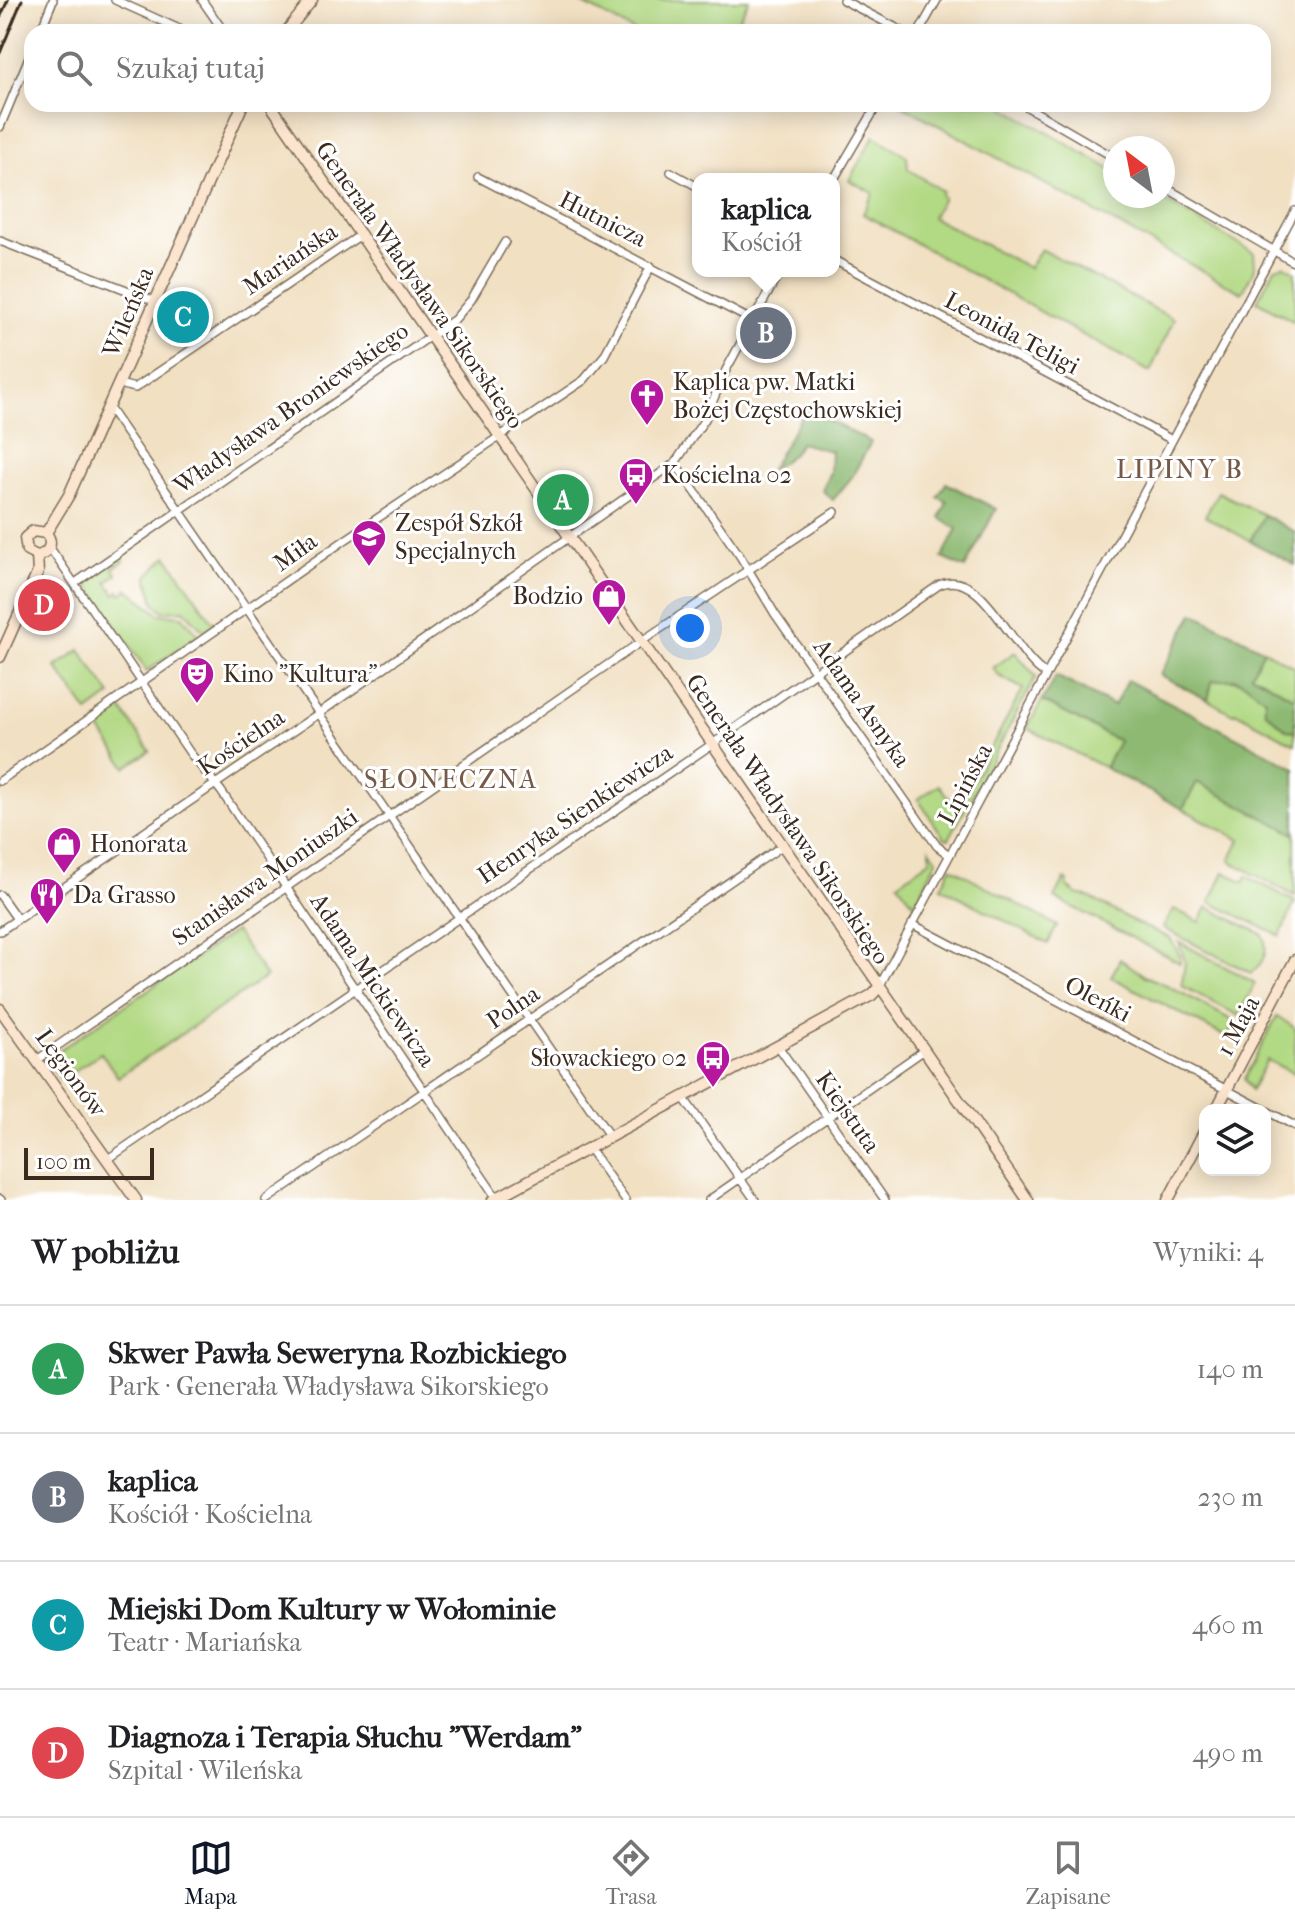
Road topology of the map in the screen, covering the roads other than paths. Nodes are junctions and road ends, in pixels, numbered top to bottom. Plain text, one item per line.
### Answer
1 (53, 0) edge
2 (115, 0) edge
3 (202, 0) edge
4 (312, 0) edge
5 (843, 0) edge
6 (937, 0) edge
7 (43, 24) edge
8 (168, 24) edge
9 (218, 24) edge
10 (292, 24) edge
11 (889, 24) edge
12 (924, 24) edge
13 (24, 69) edge
14 (239, 112) edge
15 (276, 112) edge
16 (873, 112) edge
17 (1036, 112) edge
18 (0, 127) edge
19 (1103, 151) edge
20 (671, 172) dead end
21 (838, 173) edge
22 (478, 177) dead end
23 (692, 184) edge
24 (1175, 193) edge
25 (1295, 211) edge
26 (362, 234) junction
27 (0, 241) edge
28 (505, 242) dead end
29 (1274, 250) junction
30 (840, 263) edge
31 (1295, 263) edge
32 (651, 266) junction
33 (776, 277) edge
34 (155, 301) junction
35 (751, 320) junction
36 (431, 335) junction
37 (119, 384) junction
38 (109, 408) junction
39 (499, 435) junction
40 (1172, 440) junction
41 (675, 463) junction
42 (179, 510) junction
43 (835, 512) dead end
44 (46, 533) junction
45 (570, 538) junction
46 (50, 548) junction
47 (37, 556) junction
48 (748, 569) junction
49 (75, 583) junction
50 (247, 610) junction
51 (642, 641) junction
52 (1, 650) edge
53 (816, 672) junction
54 (1046, 674) junction
55 (142, 683) junction
56 (318, 714) junction
57 (713, 743) junction
58 (0, 781) edge
59 (215, 785) junction
60 (389, 816) junction
61 (782, 846) junction
62 (949, 855) junction
63 (286, 887) junction
64 (0, 895) edge
65 (458, 918) junction
66 (17, 919) junction
67 (912, 924) junction
68 (0, 931) edge
69 (1295, 960) edge
70 (879, 987) junction
71 (355, 989) junction
72 (1, 1010) edge
73 (529, 1020) junction
74 (778, 1046) junction
75 (923, 1051) junction
76 (37, 1060) junction
77 (1226, 1090) junction
78 (425, 1092) junction
79 (683, 1097) junction
80 (1219, 1104) edge
81 (1253, 1104) edge
82 (1271, 1113) edge
83 (828, 1119) junction
84 (1295, 1126) edge
85 (610, 1137) junction
86 (1199, 1141) edge
87 (589, 1148) junction
88 (108, 1159) junction
89 (740, 1178) junction
90 (496, 1199) edge
91 (136, 1200) edge
92 (266, 1200) edge
93 (625, 1200) edge
94 (709, 1200) edge
95 (755, 1200) edge
96 (885, 1200) edge
97 (1028, 1200) edge
98 (1168, 1200) edge

1 - 7 street
2 - 8 street
3 - 9 street
4 - 10 street
5 - 11 street
6 - 12 street
13 - 18 street
14 - 34 street, Wileńska
15 - 26 street, Generała Władysława Sikorskiego
16 - 21 street
17 - 19 street
20 - 23 street
22 - 32 street, Hutnicza
24 - 29 street
25 - 29 street, Lipińska
26 - 36 street, Generała Władysława Sikorskiego
26 - 37 street, Mariańska
27 - 34 street
28 - 36 street, Władysława Broniewskiego
29 - 31 street
29 - 40 street, Lipińska
30 - 40 street, Leonida Teligi
32 - 35 street, Hutnicza
32 - 39 street, Miła
33 - 35 street, Kościelna
34 - 37 street, Wileńska
35 - 41 street, Kościelna
36 - 39 street, Generała Władysława Sikorskiego
36 - 42 street, Władysława Broniewskiego
37 - 38 street, Wileńska
38 - 42 street
38 - 44 street, Wileńska
39 - 45 street, Generała Władysława Sikorskiego
39 - 50 street, Miła
40 - 54 street, Lipińska
41 - 45 street, Kościelna
41 - 48 street, Adama Asnyka
42 - 49 street, Władysława Broniewskiego
42 - 50 street
43 - 48 street, Stanisława Moniuszki
44 - 46 street
44 - 47 street
45 - 51 street, Generała Władysława Sikorskiego
45 - 56 street, Kościelna
46 - 47 street
46 - 49 street, Adama Mickiewicza
47 - 52 street
48 - 51 street, Stanisława Moniuszki
48 - 53 street, Adama Asnyka
49 - 55 street, Adama Mickiewicza
50 - 55 street, Miła
50 - 56 street
51 - 57 street, Generała Władysława Sikorskiego
51 - 60 street, Stanisława Moniuszki
53 - 54 street, Henryka Sienkiewicza
53 - 57 street, Henryka Sienkiewicza
53 - 62 street, Adama Asnyka
54 - 62 street, Lipińska
55 - 58 street, Miła
55 - 59 street, Adama Mickiewicza
56 - 59 street, Kościelna
56 - 60 street
57 - 61 street, Generała Władysława Sikorskiego
57 - 65 street, Henryka Sienkiewicza
59 - 63 street, Adama Mickiewicza
59 - 66 street, Kościelna
60 - 63 street, Stanisława Moniuszki
60 - 65 street
61 - 70 street, Generała Władysława Sikorskiego
61 - 73 street, Polna
62 - 67 street, Lipińska
63 - 71 street, Adama Mickiewicza
63 - 76 street, Stanisława Moniuszki
64 - 66 street
65 - 71 street, Henryka Sienkiewicza
65 - 73 street
66 - 68 street, Kościelna
67 - 70 street, Lipińska
67 - 77 street, Oleńki
69 - 77 street, 1 Maja
70 - 74 street, Lipińska
70 - 75 street, Generała Władysława Sikorskiego
71 - 78 street, Adama Mickiewicza
71 - 88 street, Henryka Sienkiewicza
72 - 76 street, Legionów
73 - 78 street, Polna
73 - 85 street
74 - 79 street, Lipińska
74 - 83 street, Kiejstuta
75 - 83 street
75 - 97 street, Generała Władysława Sikorskiego
76 - 88 street, Legionów
77 - 80 street, 1 Maja
77 - 81 street, Oleńki
78 - 90 street, Adama Mickiewicza
78 - 92 street, Polna
79 - 85 street, Lipińska
79 - 89 street
82 - 84 street, Oleńki
83 - 89 street
83 - 96 street, Kiejstuta
85 - 87 street, Lipińska
86 - 98 street
87 - 90 street, Lipińska
87 - 93 street
88 - 91 street, Legionów
89 - 94 street
89 - 95 street

